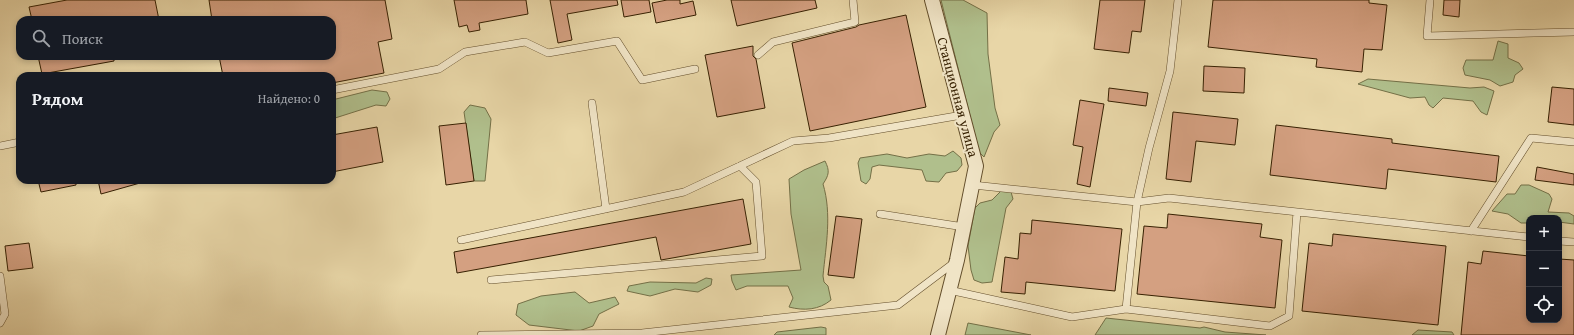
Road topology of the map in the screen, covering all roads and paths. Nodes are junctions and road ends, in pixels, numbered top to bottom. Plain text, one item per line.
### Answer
1 (853, 0) edge
2 (932, 0) edge
3 (1178, 0) edge
4 (1430, 0) edge
5 (1574, 32) edge
6 (758, 55) dead end
7 (695, 69) dead end
8 (336, 89) edge
9 (592, 103) dead end
10 (962, 115) junction
11 (1574, 142) edge
12 (16, 143) edge
13 (0, 146) edge
14 (740, 166) junction
15 (972, 185) junction
16 (1137, 202) junction
17 (606, 208) junction
18 (1297, 212) junction
19 (880, 214) dead end
20 (964, 227) junction
21 (1471, 231) junction
22 (1526, 237) edge
23 (461, 240) dead end
24 (1562, 241) edge
25 (1574, 242) edge
26 (957, 260) junction
27 (0, 276) edge
28 (491, 280) dead end
29 (949, 290) junction
30 (1126, 309) junction
31 (0, 323) edge
32 (641, 334) edge
33 (481, 335) edge
34 (938, 335) edge

1 - 6 lane
2 - 10 street, Станционная улица
3 - 16 lane
4 - 5 lane
7 - 8 lane
9 - 17 lane
10 - 14 lane
10 - 15 street, Станционная улица
11 - 21 lane
12 - 13 lane
14 - 17 lane
14 - 28 lane
15 - 16 lane
15 - 20 street, Станционная улица
16 - 18 lane
16 - 30 lane
17 - 23 lane
18 - 21 lane
18 - 30 lane
19 - 20 lane
20 - 26 street, Станционная улица
21 - 22 lane
24 - 25 lane
26 - 29 street, Станционная улица
26 - 32 lane
27 - 31 lane
29 - 30 lane
29 - 34 street, Станционная улица
32 - 33 lane

